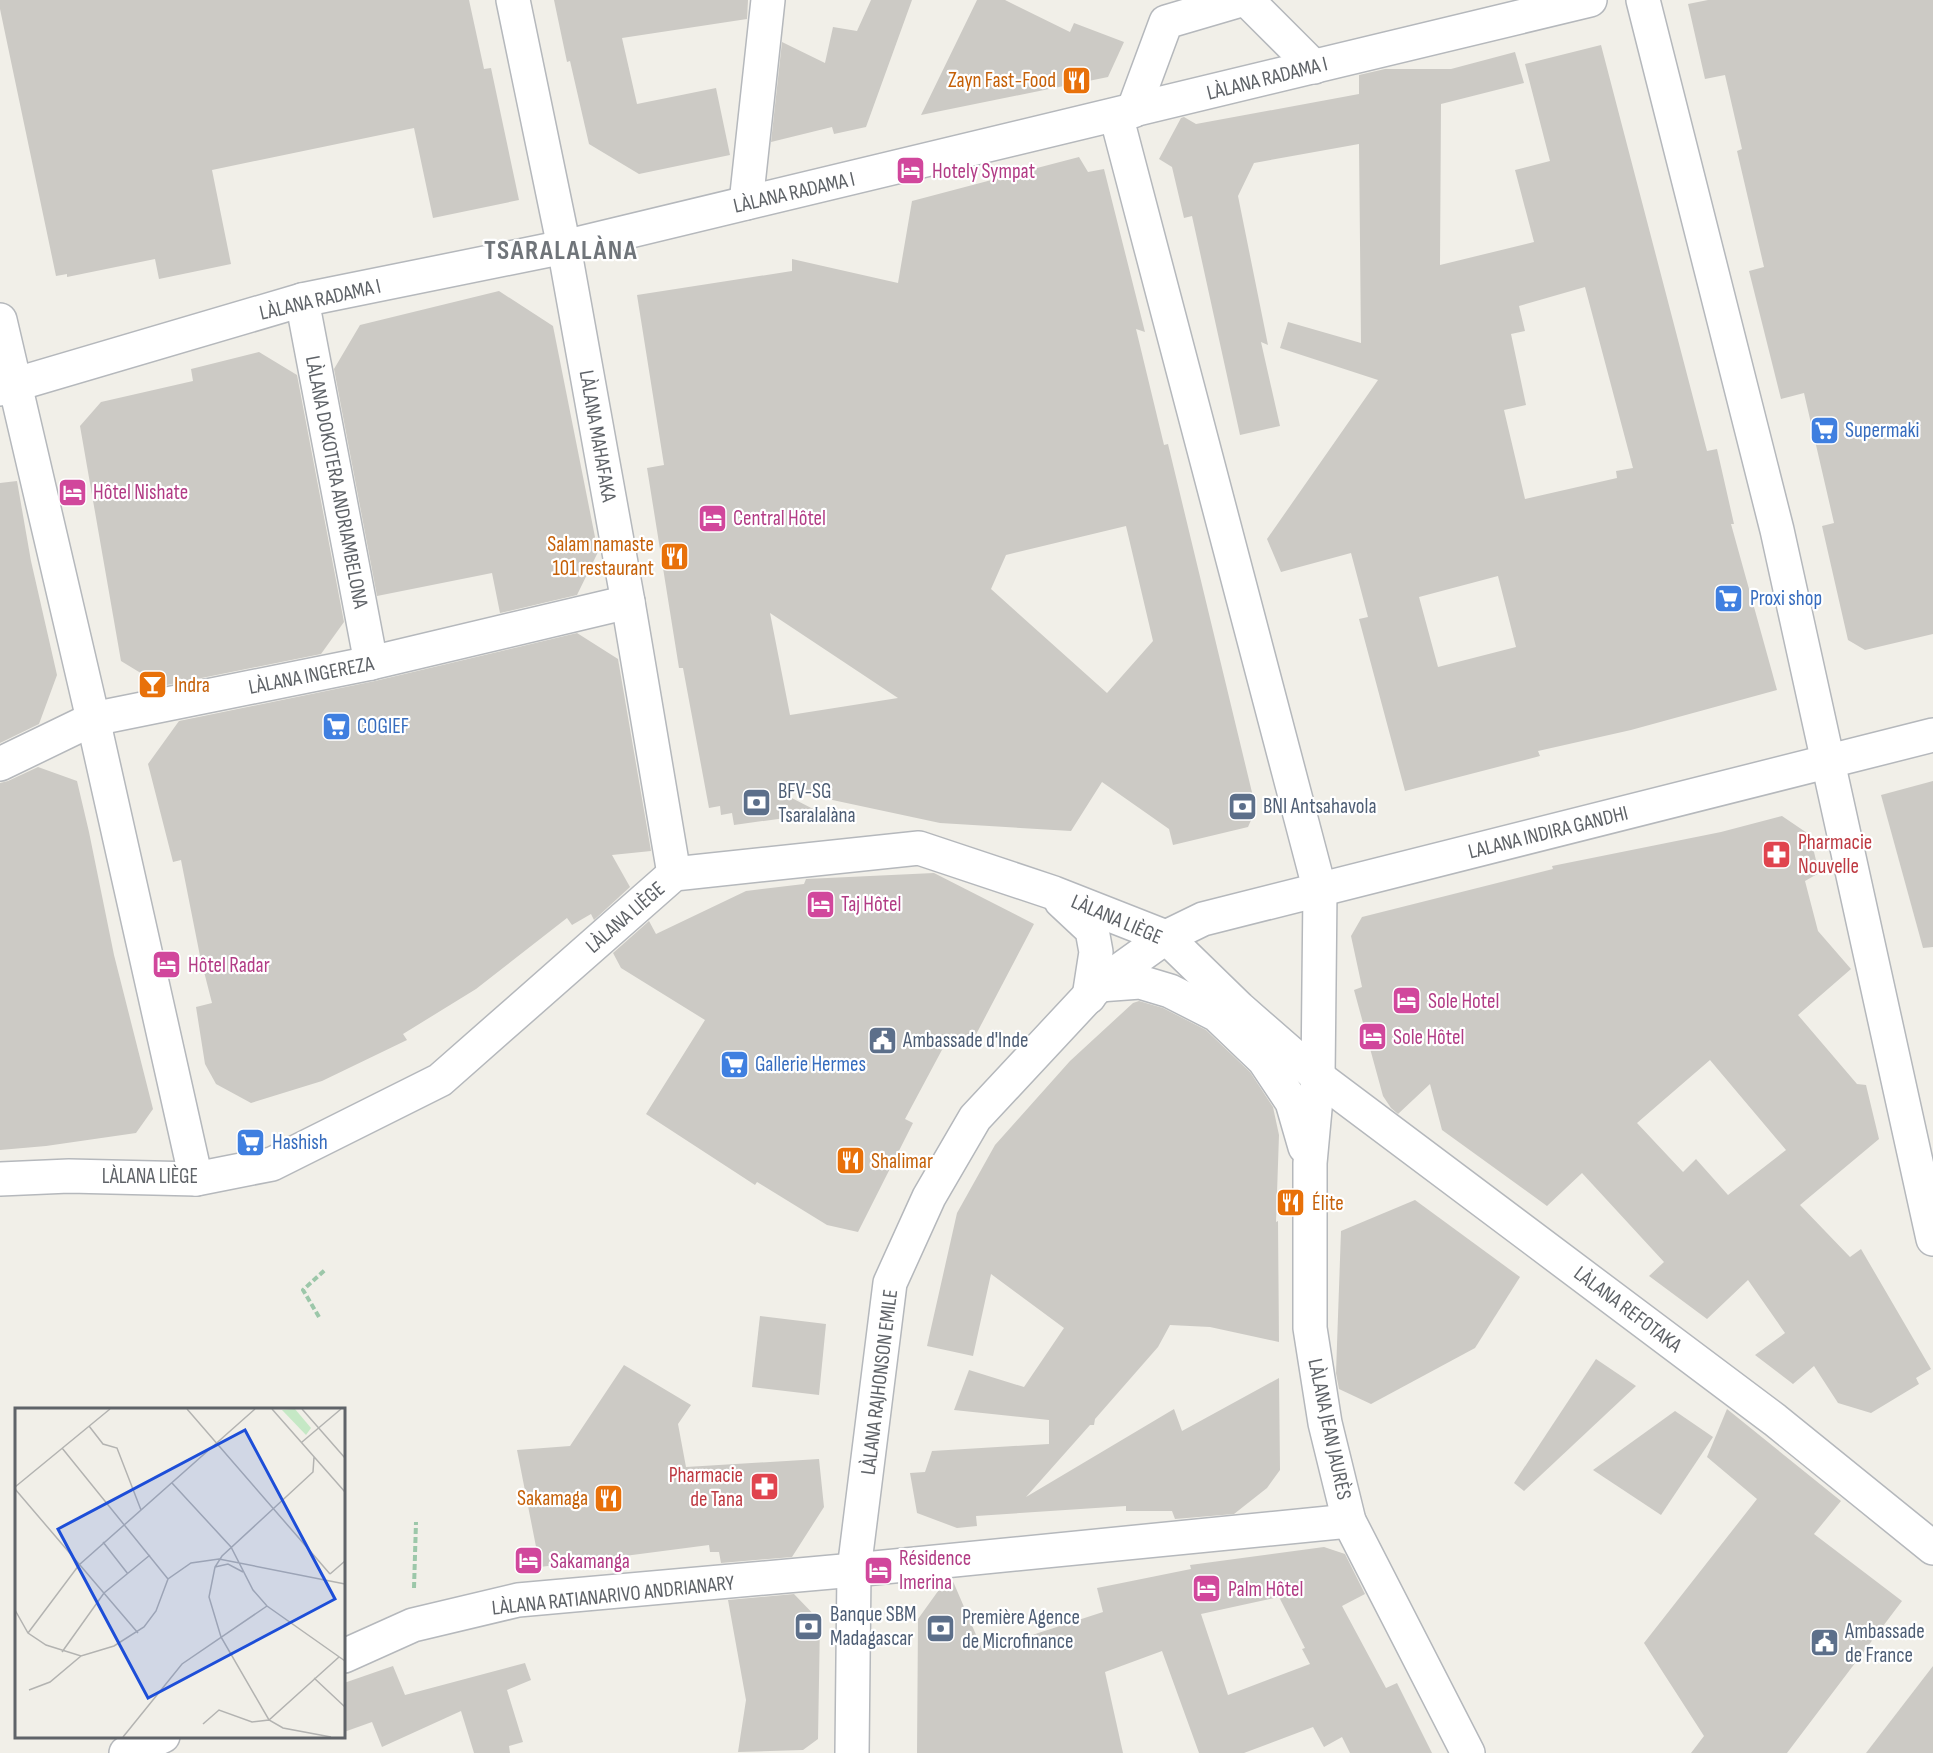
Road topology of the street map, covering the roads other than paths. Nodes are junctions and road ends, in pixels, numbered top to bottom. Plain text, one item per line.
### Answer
1 (513, 0) edge
2 (768, 0) edge
3 (1241, 0) edge
4 (1247, 0) edge
5 (1590, 0) edge
6 (1643, 0) edge
7 (1314, 67) junction
8 (1124, 113) junction
9 (746, 203) junction
10 (564, 247) junction
11 (302, 300) junction
12 (0, 320) edge
13 (7, 387) edge
14 (628, 602) junction
15 (371, 663) junction
16 (93, 719) junction
17 (1933, 735) edge
18 (1827, 760) junction
19 (0, 764) edge
20 (674, 874) junction
21 (1320, 891) junction
22 (1054, 893) junction
23 (1166, 937) junction
24 (1094, 991) junction
25 (1318, 1077) junction
26 (1310, 1163) junction
27 (0, 1179) edge
28 (196, 1179) junction
29 (1933, 1239) edge
30 (1349, 1521) junction
31 (1933, 1548) edge
32 (854, 1570) junction
33 (345, 1656) edge
34 (161, 1738) edge
35 (126, 1753) edge
36 (852, 1753) edge
37 (1468, 1753) edge

1 - 10 street, LÀLANA MAHAFAKA
2 - 9 street
3 - 8 street
4 - 7 street
5 - 7 street, LÀLANA RADAMA I
6 - 18 street
7 - 8 street, LÀLANA RADAMA I
8 - 9 street, LÀLANA RADAMA I
8 - 21 street, LÀLANA JEAN JAURÈS
9 - 10 street, LÀLANA RADAMA I
10 - 11 street, LÀLANA RADAMA I
10 - 14 street, LÀLANA MAHAFAKA
11 - 13 street, LÀLANA RADAMA I
11 - 15 street, LÀLANA DOKOTERA ANDRIAMBELONA
12 - 13 street
13 - 16 street
14 - 15 street, LÀLANA INGEREZA
14 - 20 street, LÀLANA MAHAFAKA
15 - 16 street, LÀLANA INGEREZA
16 - 19 street, LÀLANA INGEREZA
16 - 28 street
17 - 18 street, LALANA INDIRA GANDHI
18 - 21 street, LALANA INDIRA GANDHI
18 - 29 street
20 - 22 street, LÀLANA LIÈGE
20 - 28 street, LÀLANA LIÈGE
21 - 23 street, LALANA INDIRA GANDHI
21 - 25 street, LÀLANA JEAN JAURÈS
22 - 23 street, LÀLANA LIÈGE
22 - 24 street
23 - 24 street, LÀLANA RAJHONSON EMILE
23 - 25 street, LÀLANA LIÈGE
24 - 26 street
24 - 32 street, LÀLANA RAJHONSON EMILE
25 - 26 street, LÀLANA JEAN JAURÈS
25 - 31 street, LÀLANA REFOTAKA
26 - 30 street, LÀLANA JEAN JAURÈS
27 - 28 street, LÀLANA LIÈGE
30 - 32 street, LÀLANA RATIANARIVO ANDRIANARY
30 - 37 street, LÀLANA JEAN JAURÈS
32 - 33 street, LÀLANA RATIANARIVO ANDRIANARY
32 - 36 street, LÀLANA RAJHONSON EMILE
34 - 35 street

